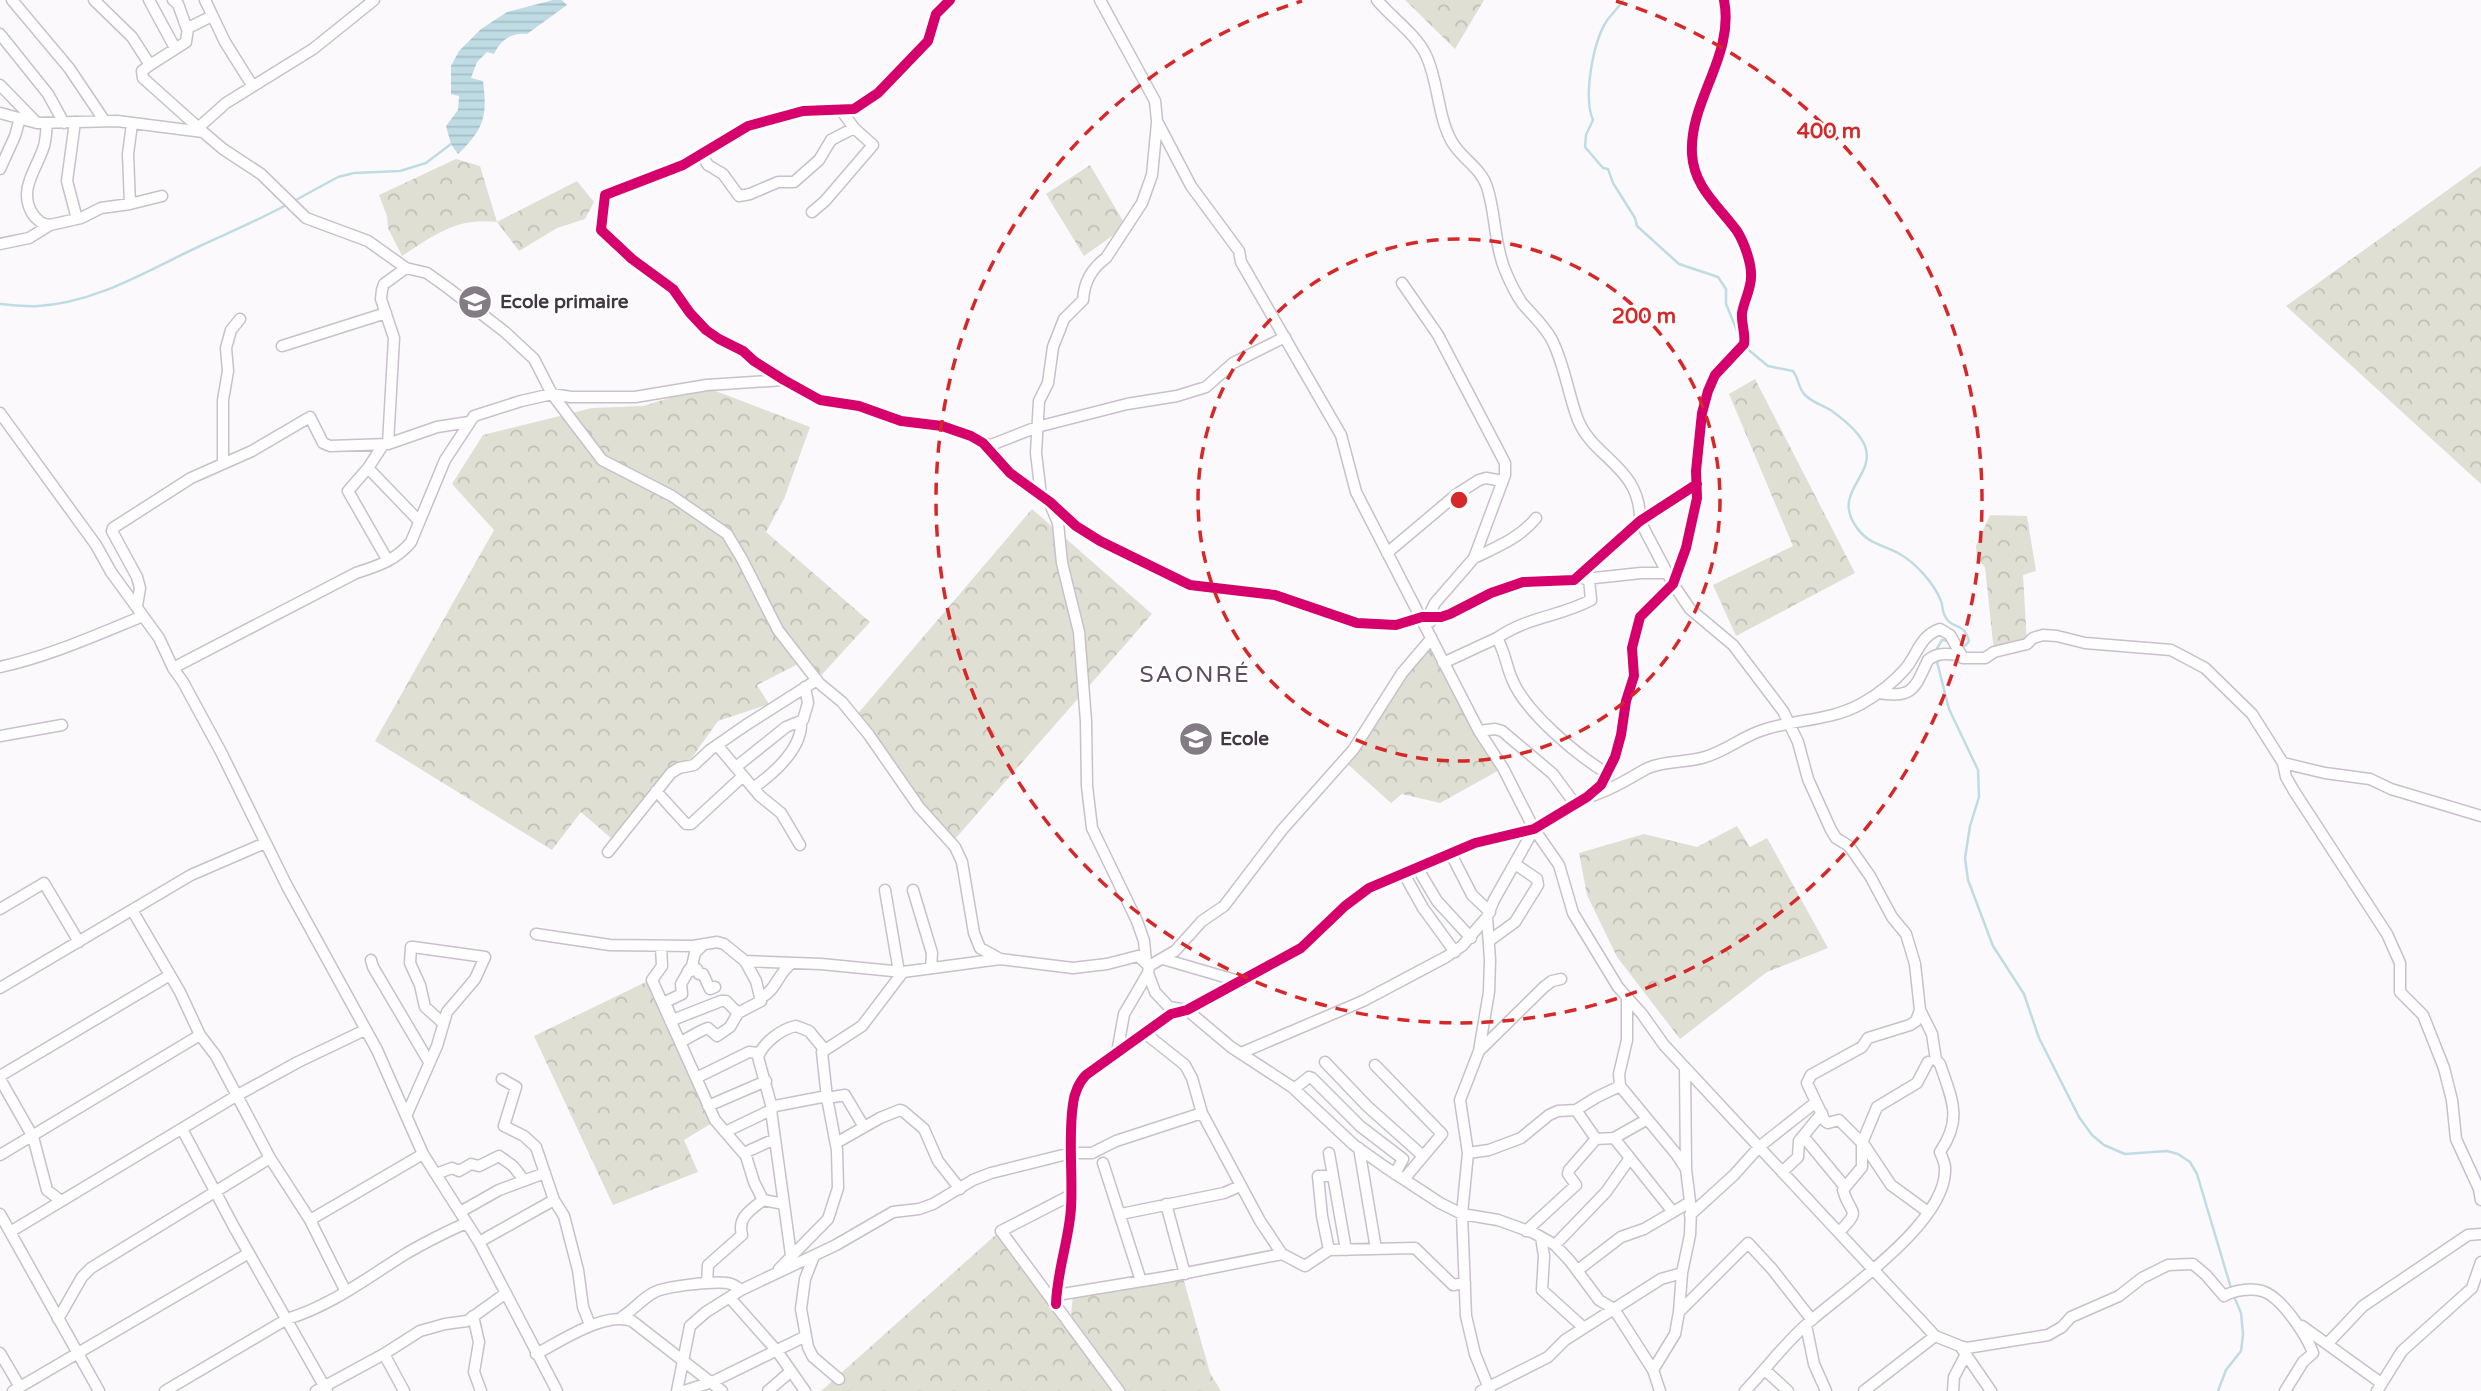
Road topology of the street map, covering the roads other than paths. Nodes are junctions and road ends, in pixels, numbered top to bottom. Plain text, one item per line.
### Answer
1 (12, 0) edge
2 (94, 0) edge
3 (151, 0) edge
4 (173, 0) edge
5 (205, 0) edge
6 (374, 0) edge
7 (950, 0) edge
8 (1100, 0) edge
9 (1377, 0) edge
10 (1724, 0) edge
11 (212, 16) junction
12 (187, 29) junction
13 (0, 34) edge
14 (175, 48) junction
15 (150, 65) junction
16 (0, 85) edge
17 (253, 85) junction
18 (841, 110) junction
19 (0, 113) edge
20 (20, 118) junction
21 (104, 120) junction
22 (1157, 121) junction
23 (69, 122) junction
24 (42, 123) junction
25 (132, 124) junction
26 (854, 128) junction
27 (201, 130) junction
28 (701, 154) junction
29 (0, 169) edge
30 (162, 196) dead end
31 (130, 204) junction
32 (812, 212) dead end
33 (77, 219) junction
34 (50, 225) junction
35 (0, 244) edge
36 (406, 268) junction
37 (1402, 283) dead end
38 (386, 313) junction
39 (240, 318) dead end
40 (1285, 337) junction
41 (282, 346) dead end
42 (784, 380) junction
43 (552, 394) junction
44 (0, 413) edge
45 (469, 422) junction
46 (1037, 427) junction
47 (983, 443) junction
48 (386, 444) junction
49 (223, 464) junction
50 (368, 468) junction
51 (1503, 481) junction
52 (1697, 484) junction
53 (1045, 499) junction
54 (1536, 517) dead end
55 (419, 521) junction
56 (1640, 521) junction
57 (1387, 553) junction
58 (1474, 558) junction
59 (388, 561) junction
60 (1667, 573) junction
61 (1589, 579) junction
62 (1574, 580) junction
63 (1673, 584) junction
64 (137, 606) junction
65 (144, 616) junction
66 (1426, 618) junction
67 (1497, 638) junction
68 (1431, 639) junction
69 (1960, 655) junction
70 (1443, 663) junction
71 (0, 667) edge
72 (173, 668) junction
73 (817, 680) junction
74 (805, 687) junction
75 (1878, 693) junction
76 (801, 723) junction
77 (1787, 723) junction
78 (62, 725) dead end
79 (1479, 731) junction
80 (0, 736) edge
81 (717, 745) junction
82 (2283, 763) junction
83 (736, 767) junction
84 (1608, 774) junction
85 (743, 776) junction
86 (753, 788) junction
87 (656, 791) junction
88 (1587, 797) junction
89 (1575, 804) junction
90 (2481, 816) edge
91 (1534, 829) junction
92 (265, 843) junction
93 (800, 845) dead end
94 (607, 852) dead end
95 (1451, 854) junction
96 (1515, 864) junction
97 (1418, 869) junction
98 (1404, 874) junction
99 (885, 890) dead end
100 (913, 890) dead end
101 (0, 909) edge
102 (132, 910) junction
103 (1489, 915) junction
104 (536, 934) dead end
105 (1471, 938) junction
106 (1489, 941) junction
107 (79, 942) junction
108 (704, 944) junction
109 (661, 946) junction
110 (1455, 952) junction
111 (1000, 959) junction
112 (1163, 959) junction
113 (371, 960) dead end
114 (745, 961) junction
115 (792, 963) junction
116 (1148, 967) junction
117 (931, 968) junction
118 (688, 972) junction
119 (901, 972) junction
120 (170, 975) junction
121 (1562, 979) dead end
122 (1242, 982) junction
123 (715, 987) dead end
124 (0, 988) edge
125 (761, 998) junction
126 (1627, 999) junction
127 (1187, 1010) junction
128 (1920, 1010) junction
129 (738, 1013) junction
130 (670, 1021) junction
131 (443, 1023) junction
132 (365, 1030) junction
133 (1146, 1034) junction
134 (200, 1035) junction
135 (680, 1042) junction
136 (824, 1049) junction
137 (1479, 1051) junction
138 (1241, 1052) junction
139 (759, 1053) junction
140 (1117, 1053) junction
141 (429, 1062) junction
142 (1325, 1062) dead end
143 (1928, 1062) dead end
144 (1376, 1065) dead end
145 (1685, 1067) junction
146 (0, 1077) edge
147 (695, 1078) junction
148 (502, 1079) dead end
149 (766, 1081) junction
150 (1620, 1086) junction
151 (1294, 1089) junction
152 (236, 1096) junction
153 (827, 1097) junction
154 (1816, 1102) junction
155 (708, 1107) junction
156 (772, 1109) junction
157 (1576, 1110) junction
158 (1202, 1113) junction
159 (1822, 1113) junction
160 (407, 1114) junction
161 (1646, 1120) junction
162 (864, 1127) junction
163 (182, 1129) junction
164 (725, 1132) junction
165 (1803, 1136) junction
166 (33, 1137) junction
167 (775, 1139) junction
168 (1596, 1139) junction
169 (1614, 1139) junction
170 (836, 1143) junction
171 (1862, 1143) junction
172 (1759, 1147) junction
173 (1359, 1148) junction
174 (744, 1153) junction
175 (1071, 1153) junction
176 (1329, 1153) dead end
177 (1468, 1153) junction
178 (423, 1154) junction
179 (0, 1155) edge
180 (1423, 1157) junction
181 (270, 1158) junction
182 (1630, 1158) junction
183 (1103, 1163) dead end
184 (1686, 1169) junction
185 (1783, 1172) junction
186 (545, 1173) junction
187 (436, 1174) junction
188 (1333, 1176) junction
189 (1400, 1177) junction
190 (524, 1180) junction
191 (1240, 1186) junction
192 (1845, 1186) junction
193 (960, 1189) junction
194 (215, 1191) junction
195 (1071, 1195) junction
196 (554, 1200) junction
197 (763, 1200) junction
198 (2481, 1200) edge
199 (61, 1201) junction
200 (1690, 1202) junction
201 (784, 1204) junction
202 (1166, 1204) junction
203 (460, 1212) junction
204 (1673, 1212) junction
205 (1928, 1212) junction
206 (0, 1214) edge
207 (1121, 1214) junction
208 (1462, 1214) junction
209 (1690, 1215) junction
210 (310, 1220) junction
211 (466, 1223) junction
212 (1527, 1231) junction
213 (10, 1232) junction
214 (1839, 1232) junction
215 (2481, 1234) edge
216 (1541, 1237) junction
217 (479, 1242) junction
218 (1555, 1245) junction
219 (1376, 1249) junction
220 (1329, 1250) junction
221 (1346, 1250) junction
222 (249, 1253) junction
223 (1282, 1254) junction
224 (791, 1255) junction
225 (814, 1256) junction
226 (2481, 1262) edge
227 (1578, 1270) junction
228 (1874, 1270) junction
229 (1682, 1273) junction
230 (774, 1274) junction
231 (1185, 1274) junction
232 (2475, 1277) junction
233 (1141, 1281) junction
234 (707, 1283) junction
235 (1465, 1283) junction
236 (2481, 1287) edge
237 (741, 1290) junction
238 (346, 1292) junction
239 (506, 1293) junction
240 (730, 1298) junction
241 (1056, 1299) junction
242 (1614, 1309) junction
243 (1679, 1312) junction
244 (473, 1315) junction
245 (622, 1317) junction
246 (58, 1319) junction
247 (287, 1319) junction
248 (1809, 1323) junction
249 (2296, 1323) junction
250 (590, 1325) junction
251 (1584, 1328) junction
252 (806, 1336) junction
253 (1935, 1336) junction
254 (2328, 1343) junction
255 (777, 1351) junction
256 (1963, 1351) junction
257 (0, 1353) edge
258 (77, 1354) junction
259 (384, 1354) junction
260 (536, 1354) junction
261 (683, 1359) junction
262 (1653, 1370) junction
263 (1765, 1370) junction
264 (790, 1372) junction
265 (839, 1378) dead end
266 (712, 1382) junction
267 (2379, 1387) edge
268 (16, 1389) edge
269 (323, 1390) edge
270 (1487, 1390) edge
271 (99, 1391) edge
272 (165, 1391) edge
273 (404, 1391) edge
274 (481, 1391) edge
275 (557, 1391) edge
276 (677, 1391) edge
277 (684, 1391) edge
278 (722, 1391) edge
279 (768, 1391) edge
280 (806, 1391) edge
281 (1119, 1391) edge
282 (1660, 1391) edge
283 (1745, 1391) edge
284 (1788, 1391) edge
285 (1826, 1391) edge
286 (1864, 1391) edge
287 (1953, 1391) edge
288 (1991, 1391) edge
289 (2286, 1391) edge

1 - 21 street
2 - 15 street
3 - 14 street
4 - 12 street
5 - 11 street
6 - 17 street
7 - 18 street
8 - 22 street
9 - 56 street
10 - 52 street
11 - 12 street
11 - 17 street
12 - 14 street
13 - 23 street
14 - 15 street
15 - 27 street
16 - 24 street
17 - 27 street
18 - 26 street
18 - 28 street
19 - 20 street
20 - 24 street
20 - 29 street
21 - 23 street
21 - 25 street
22 - 40 street
22 - 46 street
23 - 24 street
23 - 33 street
24 - 34 street
25 - 27 street
25 - 31 street
26 - 28 street
26 - 32 street
27 - 36 street
28 - 42 street
30 - 31 street
31 - 33 street
33 - 34 street
34 - 35 street
36 - 38 street
36 - 43 street
37 - 51 street
38 - 41 street
38 - 48 street
39 - 49 street
40 - 46 street
40 - 57 street
42 - 43 street
42 - 47 street
43 - 45 street
43 - 73 street
44 - 64 street
45 - 48 street
45 - 55 street
46 - 47 street
46 - 53 street
47 - 53 street
48 - 49 street
48 - 50 street
49 - 64 street
50 - 55 street
50 - 59 street
51 - 57 street
51 - 58 street
52 - 56 street
52 - 63 street
53 - 66 street
53 - 116 street
54 - 58 street
55 - 59 street
56 - 60 street
56 - 62 street
57 - 66 street
58 - 66 street
59 - 72 street
60 - 61 street
60 - 63 street
61 - 62 street
61 - 67 street
62 - 66 street
63 - 77 street
63 - 84 street
64 - 65 street
65 - 71 street
65 - 72 street
66 - 68 street
67 - 70 street
67 - 84 street
68 - 70 street
68 - 112 street
69 - 75 street
69 - 75 street
69 - 82 street
70 - 79 street
72 - 92 street
73 - 74 street
73 - 111 street
74 - 76 street
74 - 81 street
75 - 77 street
76 - 83 street
76 - 86 street
77 - 88 street
77 - 128 street
78 - 80 street
79 - 89 street
79 - 91 street
81 - 83 street
81 - 87 street
82 - 90 street
82 - 198 street
83 - 85 street
84 - 88 street
85 - 86 street
85 - 87 street
86 - 93 street
87 - 94 street
88 - 89 street
89 - 91 street
91 - 95 street
91 - 96 street
91 - 126 street
92 - 102 street
92 - 132 street
95 - 97 street
95 - 103 street
96 - 103 street
96 - 106 street
97 - 98 street
97 - 105 street
98 - 110 street
98 - 122 street
99 - 119 street
100 - 117 street
101 - 107 street
102 - 107 street
102 - 120 street
103 - 105 street
103 - 106 street
104 - 109 street
105 - 110 street
106 - 137 street
107 - 124 street
108 - 109 street
108 - 114 street
108 - 118 street
109 - 130 street
110 - 138 street
111 - 116 street
111 - 117 street
112 - 116 street
112 - 122 street
113 - 141 street
114 - 115 street
114 - 125 street
115 - 119 street
115 - 125 street
116 - 127 street
116 - 140 street
117 - 119 street
118 - 123 street
118 - 130 street
119 - 136 street
120 - 134 street
120 - 146 street
121 - 137 street
122 - 127 street
125 - 129 street
126 - 145 street
126 - 150 street
127 - 133 street
127 - 138 street
128 - 154 street
128 - 205 street
129 - 130 street
129 - 135 street
130 - 135 street
131 - 131 street
131 - 141 street
132 - 152 street
132 - 160 street
133 - 140 street
133 - 158 street
134 - 152 street
134 - 166 street
135 - 147 street
136 - 139 street
136 - 153 street
137 - 177 street
138 - 151 street
139 - 147 street
139 - 149 street
140 - 175 street
141 - 160 street
142 - 180 street
143 - 171 street
144 - 180 street
145 - 172 street
145 - 184 street
146 - 166 street
147 - 155 street
148 - 186 street
149 - 155 street
149 - 156 street
150 - 157 street
150 - 161 street
151 - 173 street
151 - 189 street
152 - 163 street
152 - 181 street
153 - 156 street
153 - 162 street
153 - 170 street
154 - 159 street
154 - 172 street
155 - 164 street
156 - 164 street
156 - 167 street
157 - 168 street
157 - 177 street
158 - 175 street
158 - 191 street
159 - 165 street
159 - 171 street
160 - 178 street
161 - 169 street
161 - 184 street
162 - 170 street
162 - 193 street
163 - 194 street
163 - 199 street
164 - 174 street
165 - 185 street
165 - 192 street
166 - 179 street
166 - 199 street
167 - 174 street
167 - 201 street
168 - 169 street
168 - 212 street
169 - 182 street
170 - 224 street
171 - 192 street
171 - 205 street
172 - 185 street
172 - 209 street
173 - 189 street
173 - 219 street
174 - 197 street
175 - 193 street
175 - 195 street
176 - 188 street
177 - 208 street
178 - 187 street
178 - 210 street
180 - 189 street
181 - 194 street
181 - 210 street
182 - 204 street
182 - 218 street
183 - 207 street
184 - 200 street
185 - 214 street
186 - 190 street
186 - 196 street
187 - 190 street
187 - 203 street
188 - 220 street
188 - 221 street
189 - 208 street
190 - 203 street
191 - 202 street
191 - 223 street
192 - 214 street
193 - 225 street
194 - 222 street
194 - 246 street
195 - 241 street
195 - 241 street
196 - 217 street
196 - 250 street
197 - 201 street
197 - 234 street
199 - 213 street
200 - 204 street
200 - 209 street
201 - 224 street
202 - 207 street
202 - 231 street
203 - 211 street
204 - 227 street
205 - 228 street
206 - 213 street
207 - 233 street
208 - 212 street
208 - 235 street
209 - 229 street
210 - 238 street
211 - 217 street
211 - 238 street
212 - 216 street
213 - 246 street
214 - 228 street
215 - 254 street
216 - 218 street
216 - 251 street
217 - 239 street
218 - 227 street
219 - 221 street
219 - 235 street
220 - 221 street
220 - 223 street
222 - 247 street
222 - 258 street
223 - 231 street
224 - 230 street
225 - 230 street
225 - 252 street
226 - 232 street
227 - 242 street
228 - 248 street
228 - 253 street
229 - 242 street
229 - 243 street
230 - 237 street
231 - 233 street
232 - 236 street
232 - 267 street
233 - 241 street
234 - 237 street
234 - 245 street
235 - 270 street
237 - 240 street
238 - 247 street
239 - 244 street
239 - 260 street
240 - 255 street
240 - 261 street
241 - 281 street
242 - 251 street
242 - 262 street
243 - 248 street
243 - 262 street
244 - 259 street
244 - 274 street
245 - 250 street
245 - 261 street
246 - 258 street
247 - 269 street
247 - 272 street
248 - 263 street
248 - 285 street
249 - 254 street
249 - 256 street
249 - 289 street
250 - 260 street
251 - 270 street
252 - 255 street
252 - 265 street
253 - 256 street
253 - 286 street
254 - 267 street
255 - 264 street
255 - 266 street
256 - 287 street
256 - 288 street
257 - 268 street
258 - 268 street
258 - 271 street
259 - 269 street
259 - 273 street
260 - 275 street
261 - 266 street
261 - 276 street
262 - 282 street
263 - 283 street
263 - 284 street
264 - 279 street
264 - 280 street
266 - 277 street
266 - 278 street

